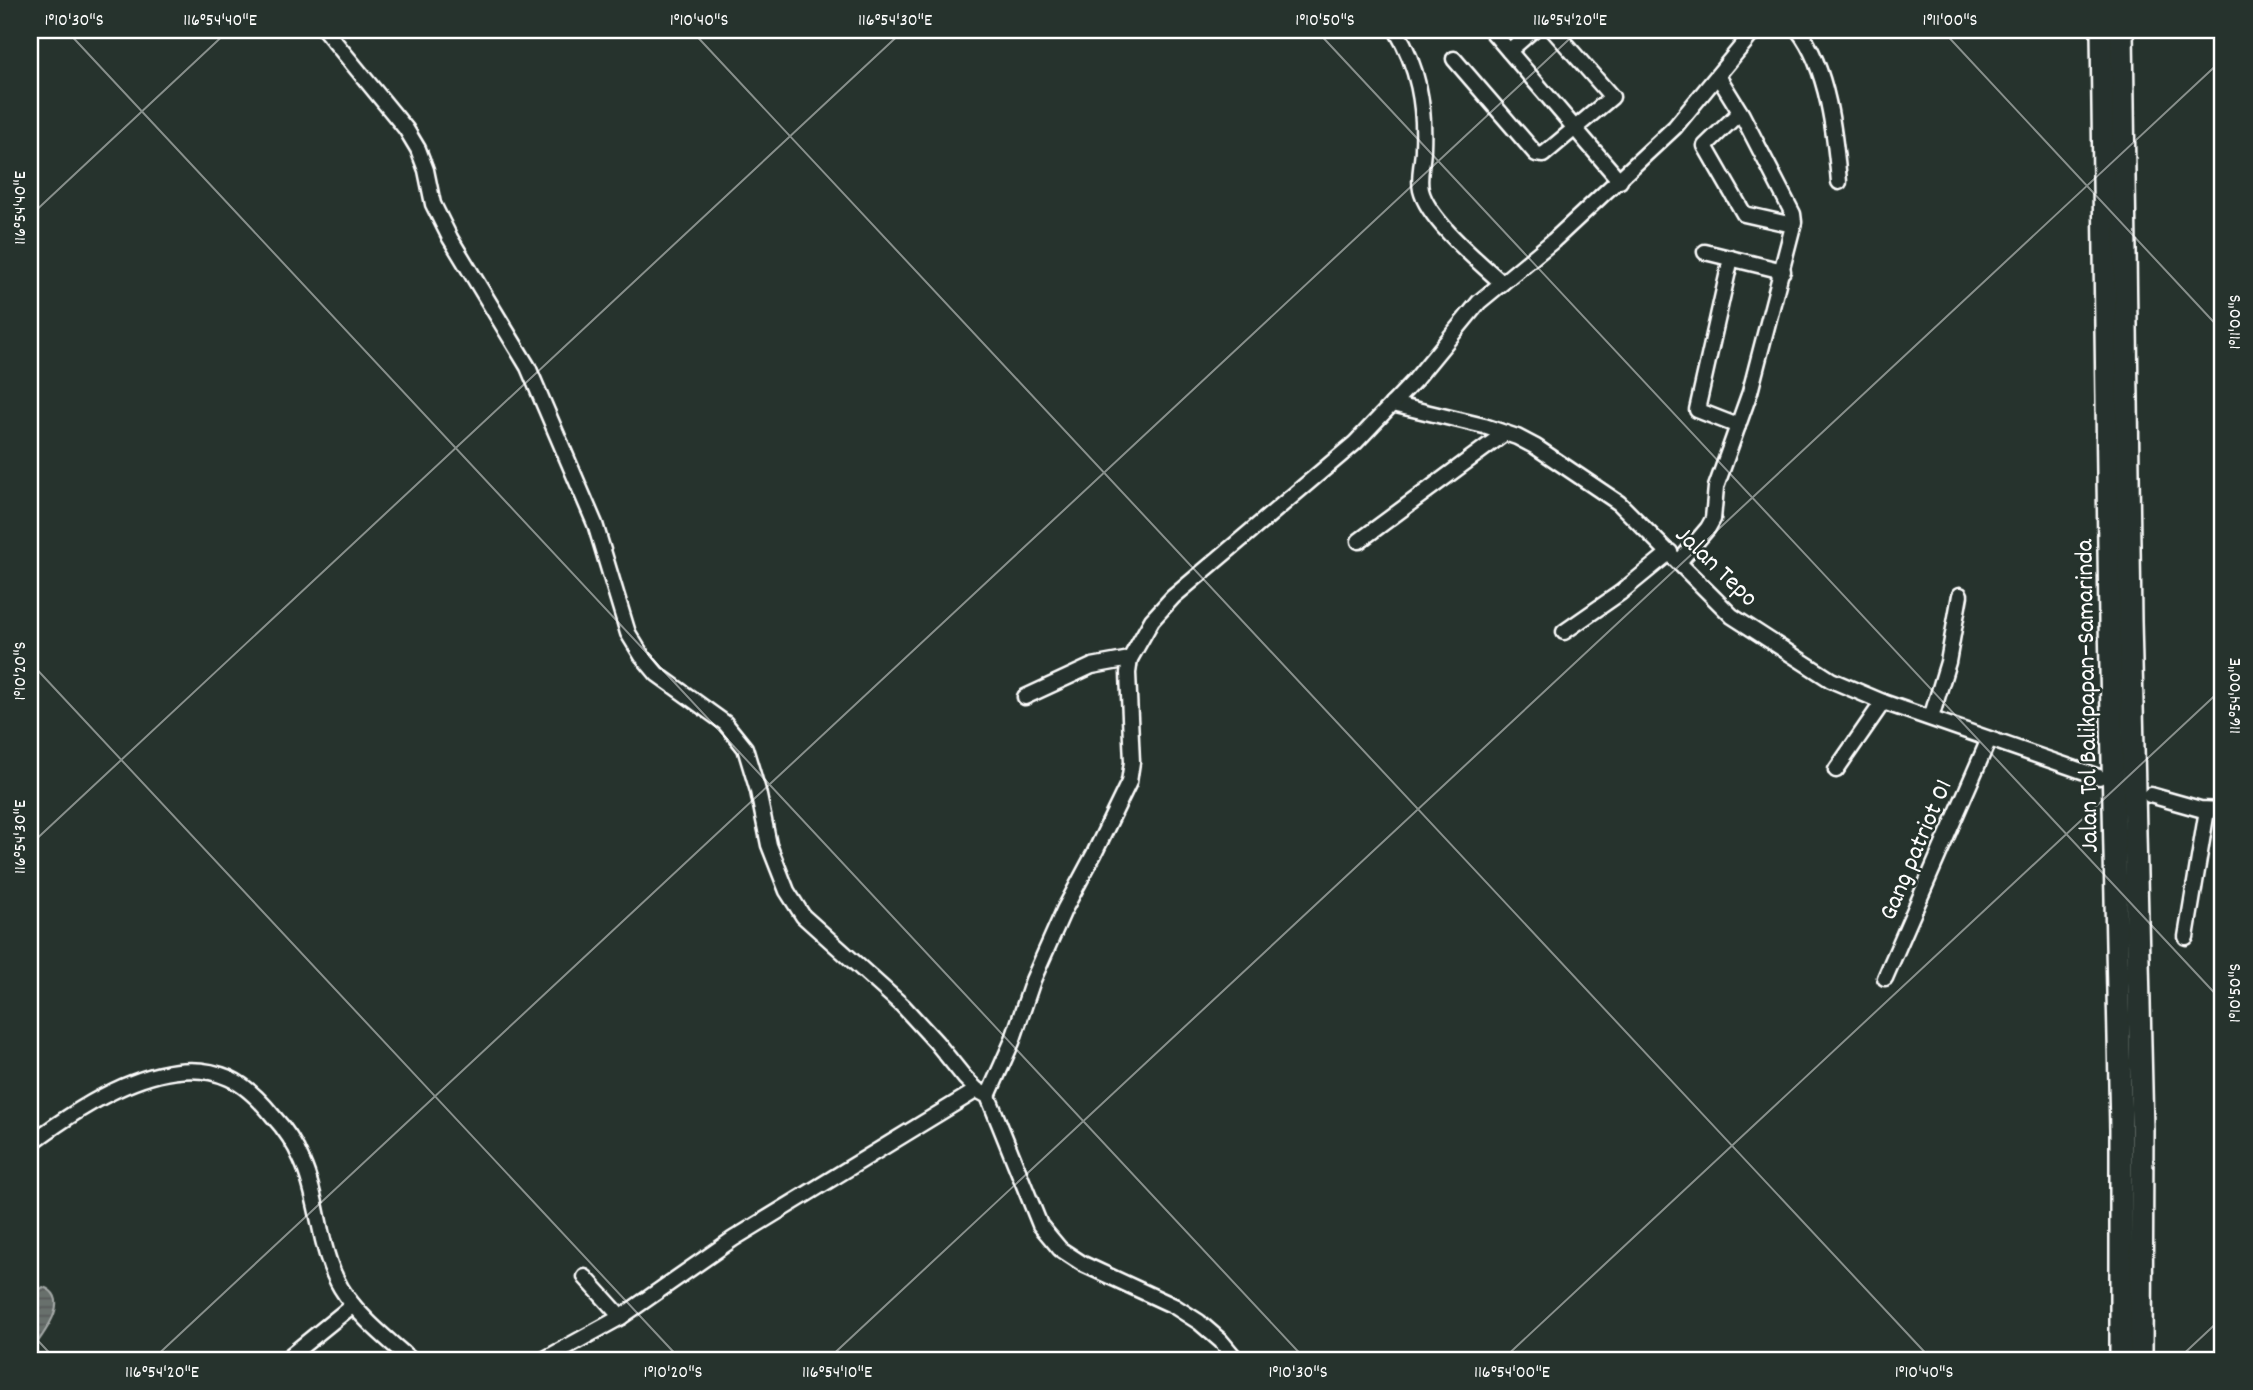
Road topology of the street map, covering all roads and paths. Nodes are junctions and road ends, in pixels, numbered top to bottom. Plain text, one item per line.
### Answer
1 (325, 30) edge
2 (1396, 30) edge
3 (1491, 30) edge
4 (1533, 30) edge
5 (1553, 30) edge
6 (1755, 30) edge
7 (1798, 30) edge
8 (2102, 30) edge
9 (2122, 30) edge
10 (1509, 51) junction
11 (1454, 59) dead end
12 (1718, 76) junction
13 (1740, 111) junction
14 (1576, 129) junction
15 (1620, 181) junction
16 (1839, 182) dead end
17 (1793, 225) junction
18 (1705, 252) dead end
19 (1731, 258) junction
20 (1783, 271) junction
21 (1500, 284) junction
22 (1392, 404) junction
23 (1738, 426) junction
24 (1506, 433) junction
25 (1360, 541) dead end
26 (1674, 557) junction
27 (1960, 595) dead end
28 (1564, 632) dead end
29 (1130, 659) junction
30 (1025, 697) dead end
31 (1883, 702) junction
32 (1931, 718) junction
33 (1989, 739) junction
34 (1836, 770) dead end
35 (2099, 777) dead end
36 (2150, 795) dead end
37 (2207, 810) junction
38 (2223, 810) edge
39 (2186, 937) dead end
40 (1885, 978) dead end
41 (983, 1093) junction
42 (30, 1144) edge
43 (585, 1277) dead end
44 (353, 1305) junction
45 (621, 1317) junction
46 (285, 1360) edge
47 (411, 1360) edge
48 (543, 1360) edge
49 (1237, 1360) edge
50 (2121, 1360) edge
51 (2141, 1360) edge

1 - 41 street
2 - 21 street
3 - 10 street
4 - 10 street
5 - 14 street
6 - 12 street
7 - 16 street
8 - 50 highway, Jalan Tol Balikpapan–Samarinda
9 - 51 highway, Jalan Tol Balikpapan–Samarinda
10 - 14 street
11 - 14 street
12 - 13 street
12 - 15 street
13 - 17 street
13 - 17 street
14 - 15 street
15 - 21 street
17 - 20 street
18 - 19 street
19 - 20 street
19 - 23 street
20 - 23 street
21 - 22 street
22 - 24 street, Jalan Tepo
22 - 29 street
23 - 26 street
24 - 25 street
24 - 26 street, Jalan Tepo
26 - 28 street
26 - 31 street, Jalan Tepo
27 - 32 street
29 - 30 street
29 - 41 street
31 - 32 street, Jalan Tepo
31 - 34 street
32 - 33 street, Jalan Tepo
33 - 35 street, Jalan Tepo
33 - 40 street, Gang patriot 01
36 - 37 street
37 - 38 street
37 - 39 street
41 - 45 street
41 - 49 street
42 - 44 street
43 - 45 street
44 - 46 street
44 - 47 street
45 - 48 street

